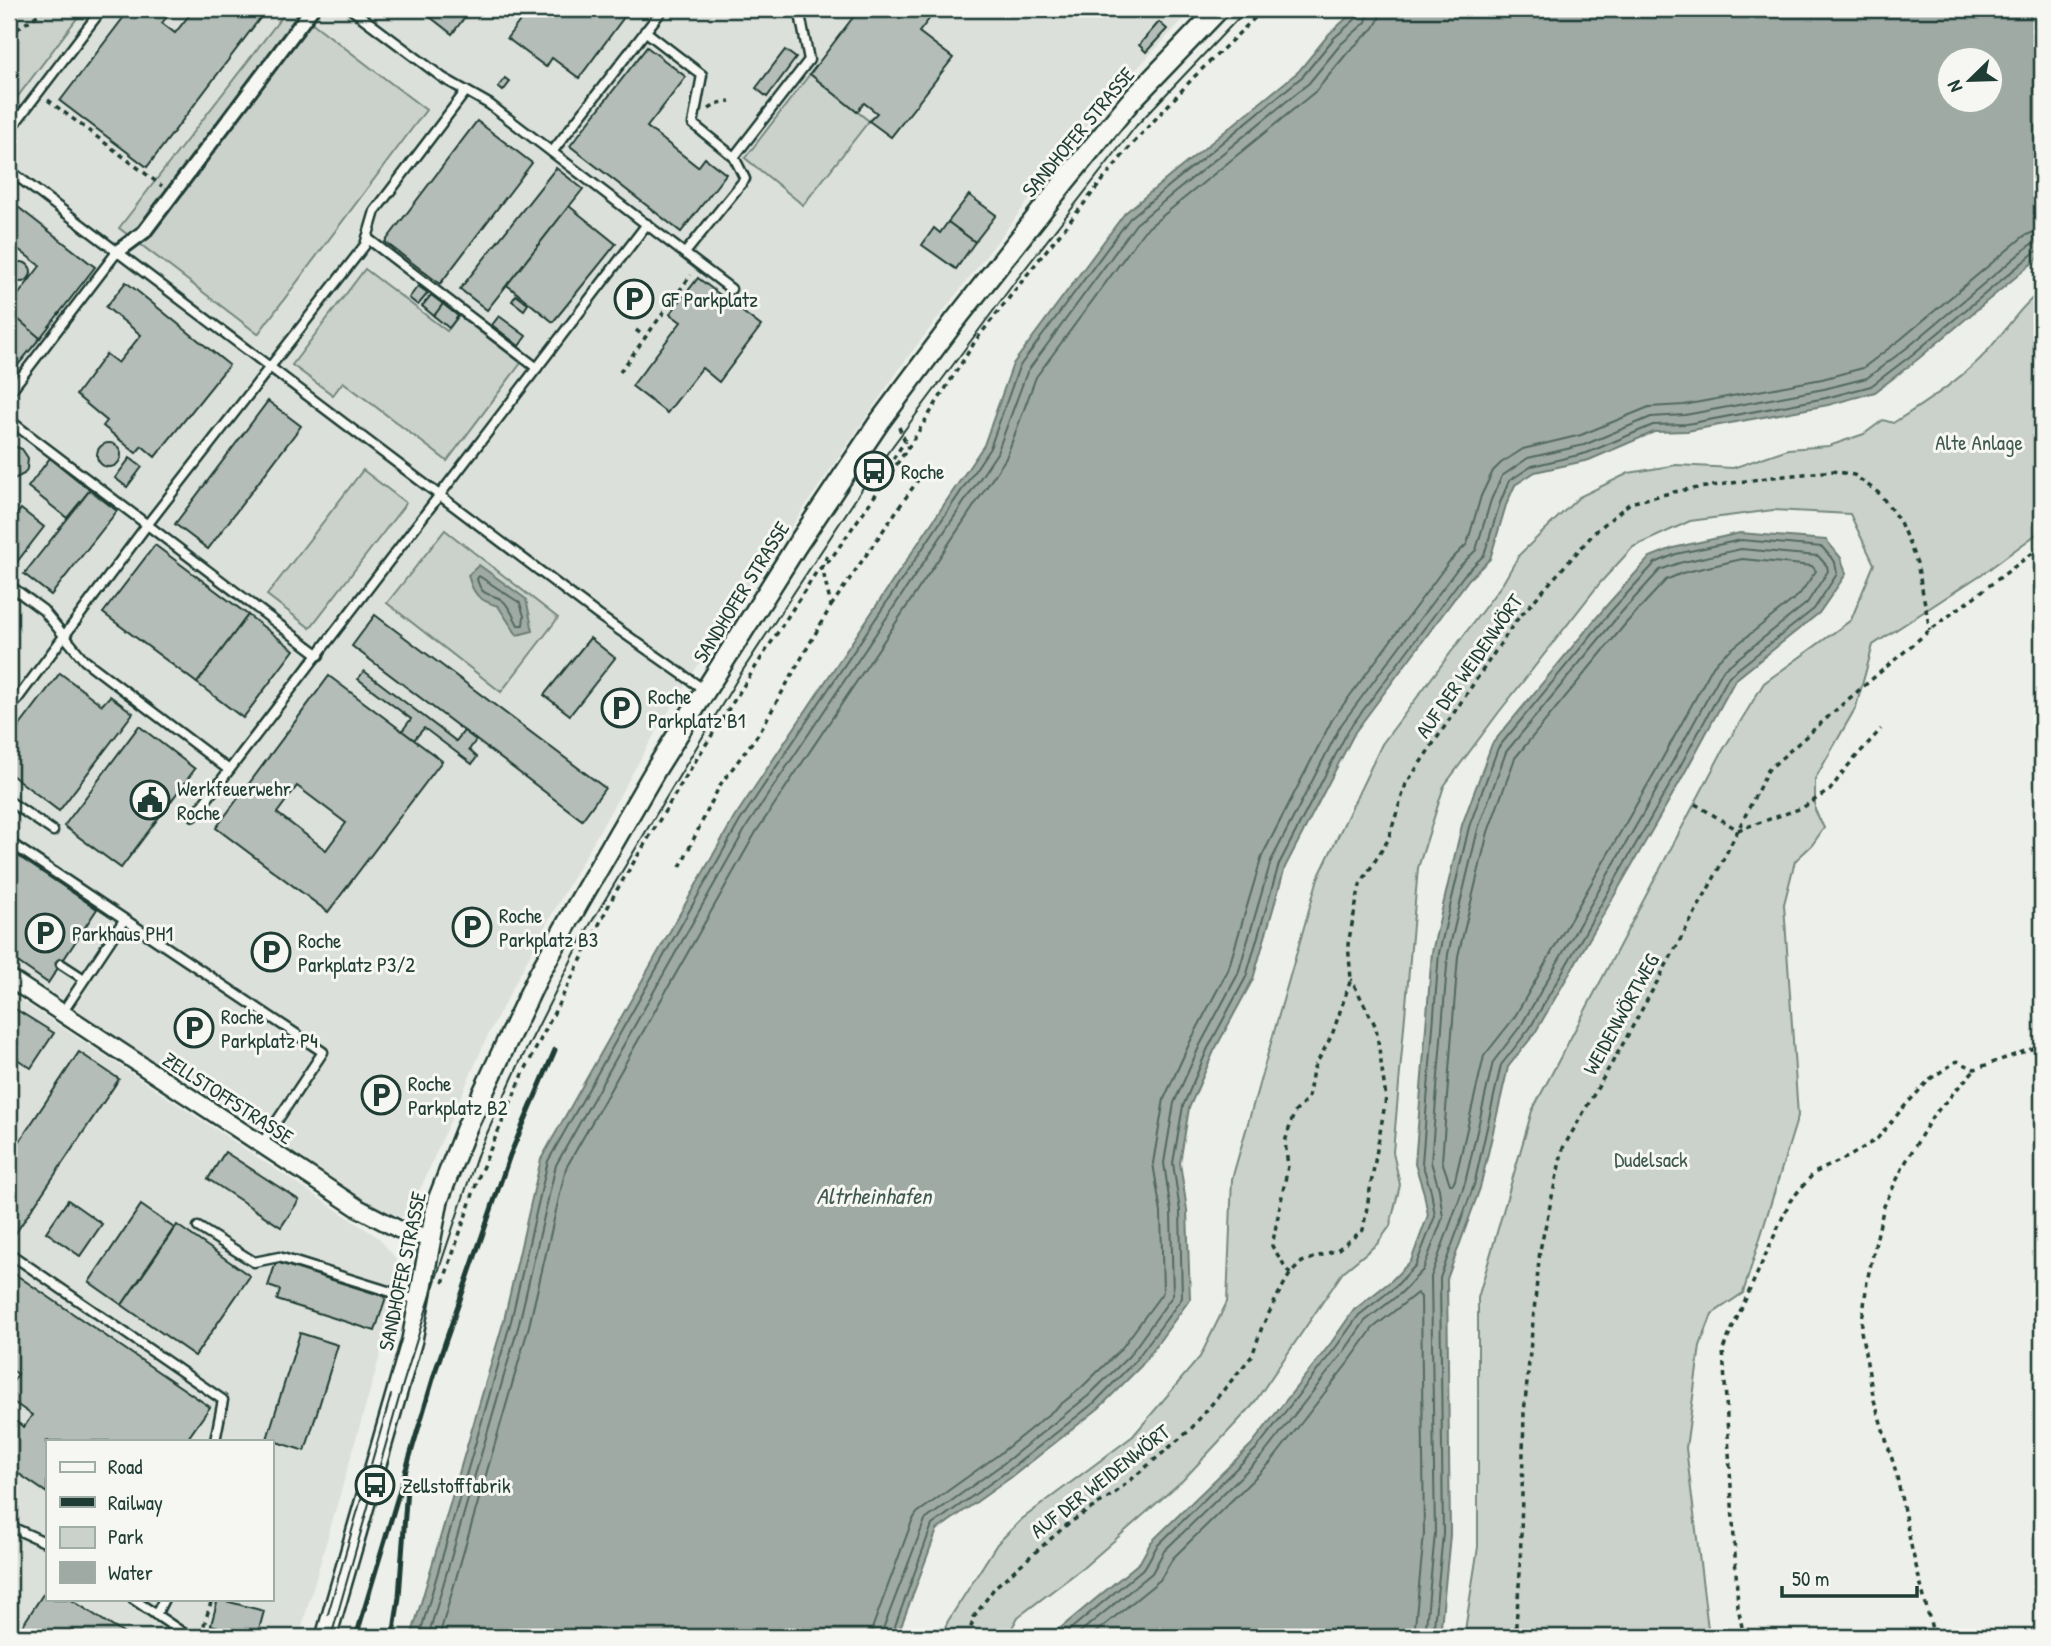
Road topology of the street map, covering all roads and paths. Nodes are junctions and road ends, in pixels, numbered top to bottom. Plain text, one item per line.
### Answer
1 (46, 9) edge
2 (102, 9) edge
3 (312, 9) edge
4 (351, 9) edge
5 (663, 9) edge
6 (799, 9) edge
7 (1219, 9) edge
8 (1264, 9) edge
9 (645, 31) junction
10 (9, 35) edge
11 (466, 91) junction
12 (38, 93) junction
13 (730, 101) dead end
14 (695, 109) junction
15 (9, 131) edge
16 (552, 152) junction
17 (734, 157) junction
18 (9, 170) edge
19 (172, 194) junction
20 (647, 224) junction
21 (367, 238) junction
22 (117, 252) junction
23 (685, 254) junction
24 (699, 264) junction
25 (731, 289) dead end
26 (666, 292) dead end
27 (674, 298) junction
28 (636, 330) dead end
29 (645, 337) junction
30 (269, 368) junction
31 (537, 368) junction
32 (620, 372) dead end
33 (9, 393) edge
34 (9, 419) edge
35 (905, 441) dead end
36 (893, 459) dead end
37 (920, 478) dead end
38 (440, 496) junction
39 (147, 525) junction
40 (2042, 546) edge
41 (827, 556) dead end
42 (822, 567) junction
43 (9, 585) edge
44 (831, 606) junction
45 (1930, 630) junction
46 (64, 636) junction
47 (319, 654) junction
48 (706, 691) junction
49 (9, 710) edge
50 (1881, 729) dead end
51 (229, 770) junction
52 (9, 801) edge
53 (1695, 804) dead end
54 (194, 816) dead end
55 (1738, 830) junction
56 (53, 831) dead end
57 (9, 842) edge
58 (680, 867) dead end
59 (124, 920) junction
60 (61, 964) dead end
61 (9, 978) edge
62 (84, 979) junction
63 (1351, 979) junction
64 (62, 1013) junction
65 (2042, 1045) edge
66 (1975, 1069) junction
67 (261, 1145) junction
68 (198, 1227) dead end
69 (431, 1239) junction
70 (9, 1252) edge
71 (450, 1259) dead end
72 (1290, 1274) junction
73 (420, 1301) junction
74 (215, 1440) edge
75 (9, 1526) edge
76 (46, 1543) edge
77 (134, 1600) edge
78 (164, 1600) edge
79 (212, 1600) edge
80 (156, 1615) junction
81 (189, 1637) edge
82 (200, 1637) edge
83 (326, 1637) edge
84 (968, 1637) edge
85 (1515, 1637) edge
86 (1744, 1637) edge
87 (1934, 1637) edge

1 - 10 path
2 - 12 lane
3 - 19 street
4 - 11 lane
5 - 9 lane
6 - 17 lane
7 - 48 street, SANDHOFER STRASSE
8 - 42 path
9 - 14 lane
9 - 16 lane
11 - 16 lane
11 - 21 lane
12 - 15 lane
12 - 19 path
13 - 14 path
14 - 17 lane
16 - 20 lane
17 - 23 lane
18 - 22 lane
19 - 22 street
20 - 23 lane
20 - 31 lane
21 - 30 lane
21 - 31 lane
22 - 30 lane
22 - 33 lane
23 - 24 lane
24 - 25 lane
24 - 27 path
26 - 27 path
27 - 29 path
28 - 29 path
29 - 32 path
30 - 38 lane
30 - 39 lane
31 - 38 lane
34 - 39 lane
35 - 36 path
37 - 44 path
38 - 47 lane
38 - 48 lane
39 - 46 lane
39 - 47 lane
40 - 45 path, WEIDENWÖRTWEG
41 - 42 path
42 - 44 path
42 - 71 path
43 - 46 lane
44 - 58 path
45 - 55 path, WEIDENWÖRTWEG
45 - 63 path, AUF DER WEIDENWÖRT
46 - 49 lane
46 - 51 lane
47 - 51 lane
48 - 69 street, SANDHOFER STRASSE
50 - 55 path
51 - 54 lane
52 - 56 lane
53 - 55 path
55 - 85 path, WEIDENWÖRTWEG
57 - 59 lane
59 - 62 lane
59 - 67 lane
60 - 62 lane
61 - 64 street, ZELLSTOFFSTRASSE
62 - 64 lane
63 - 72 path, AUF DER WEIDENWÖRT
63 - 72 path, AUF DER WEIDENWÖRT
64 - 67 street, ZELLSTOFFSTRASSE
65 - 66 path
66 - 86 path
66 - 87 path
67 - 69 street, ZELLSTOFFSTRASSE
68 - 73 lane
69 - 73 street, SANDHOFER STRASSE
70 - 74 lane
72 - 84 path, AUF DER WEIDENWÖRT
73 - 83 street, SANDHOFER STRASSE
75 - 76 lane
77 - 80 lane
78 - 80 lane
79 - 82 path
80 - 81 lane

